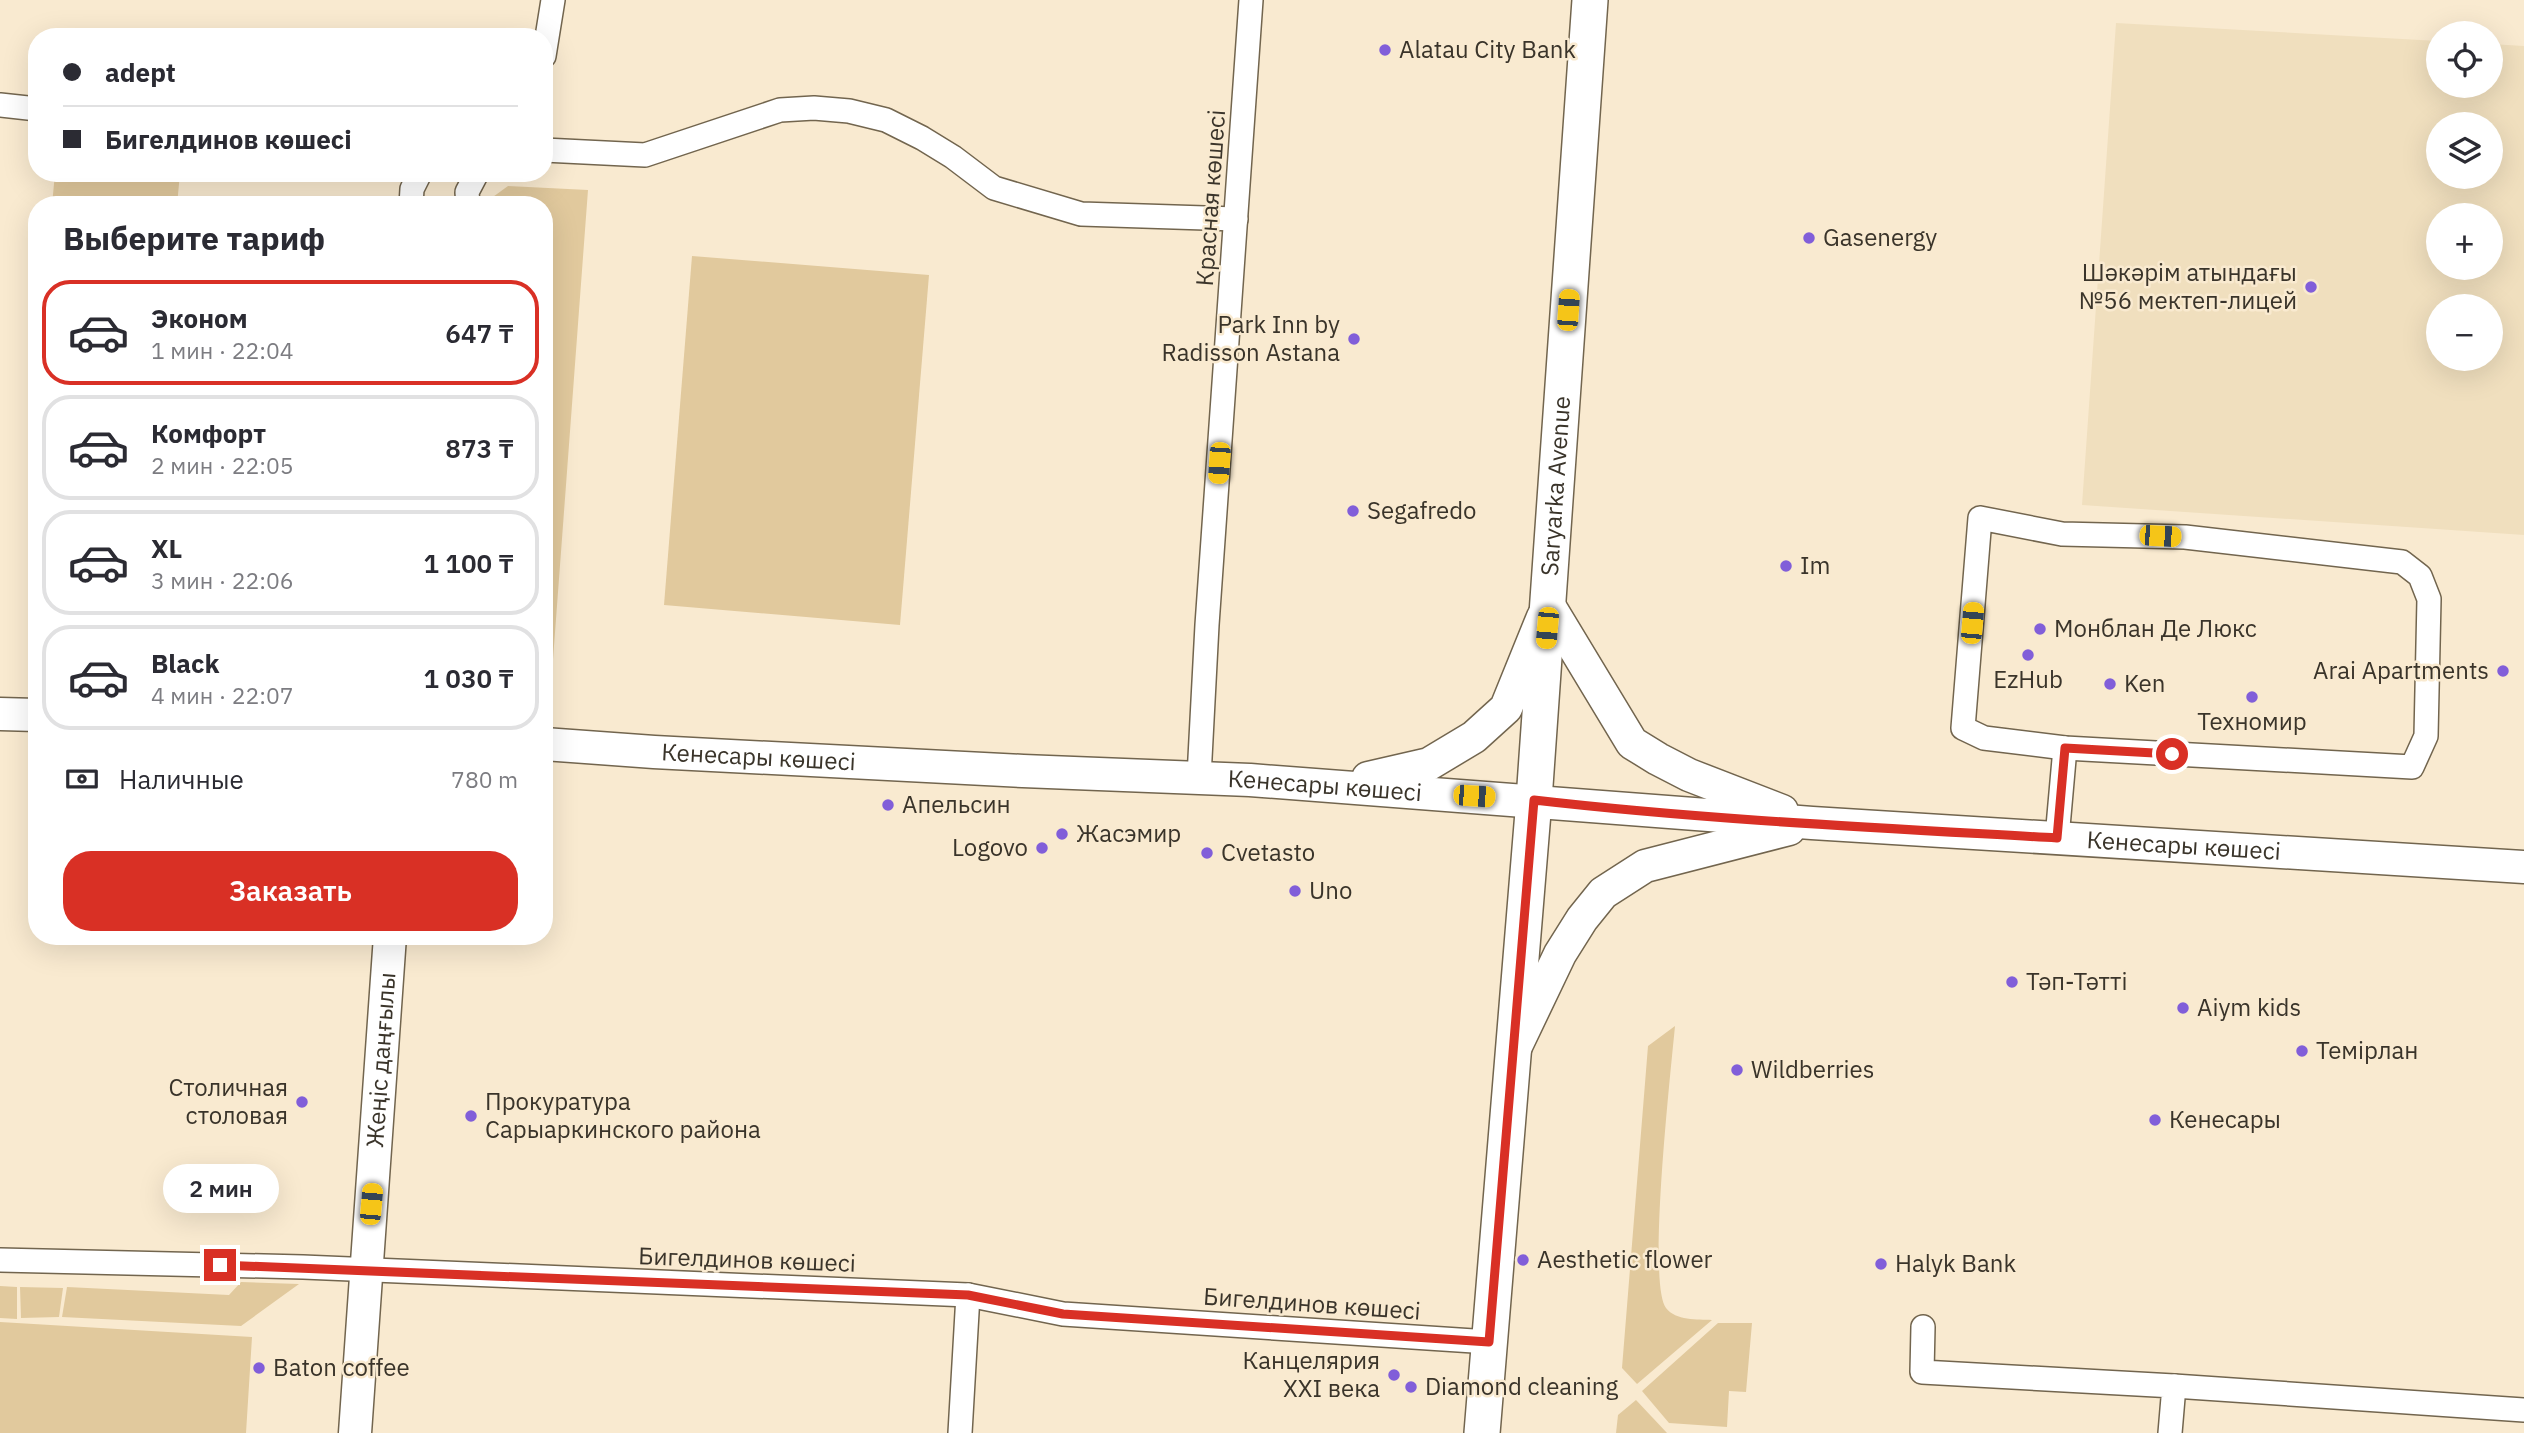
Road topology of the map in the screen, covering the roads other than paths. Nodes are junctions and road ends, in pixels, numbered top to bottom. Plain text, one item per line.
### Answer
1 (553, 0) edge
2 (1251, 0) edge
3 (1590, 0) edge
4 (548, 28) edge
5 (0, 106) edge
6 (28, 108) edge
7 (553, 150) edge
8 (1236, 219) junction
9 (1548, 604) junction
10 (0, 714) edge
11 (28, 715) edge
12 (553, 745) edge
13 (2065, 748) junction
14 (1199, 777) junction
15 (1325, 785) junction
16 (1534, 800) junction
17 (1812, 823) junction
18 (2057, 838) junction
19 (2524, 867) edge
20 (389, 945) edge
21 (1513, 1053) junction
22 (0, 1260) edge
23 (365, 1270) junction
24 (968, 1295) junction
25 (1923, 1328) dead end
26 (1489, 1342) junction
27 (2174, 1386) junction
28 (2524, 1410) edge
29 (355, 1433) edge
30 (960, 1433) edge
31 (1482, 1433) edge
32 (2170, 1433) edge

1 - 4 street
2 - 8 street, Красная көшесі
3 - 9 main road, Saryarka Avenue
5 - 6 street
7 - 8 street
8 - 14 street, Красная көшесі
9 - 15 main road
9 - 16 main road, Saryarka Avenue
9 - 17 main road
10 - 11 main road
12 - 14 main road, Кенесары көшесі
13 - 13 street
13 - 18 street
14 - 15 main road, Кенесары көшесі
15 - 16 main road, Кенесары көшесі
16 - 17 main road, Кенесары көшесі
16 - 21 main road, Saryarka Avenue
17 - 18 main road, Кенесары көшесі
17 - 21 main road
18 - 19 main road, Кенесары көшесі
20 - 23 main road, Жеңіс даңғылы
21 - 26 main road, Saryarka Avenue
22 - 23 street, Бигелдинов көшесі
23 - 24 street, Бигелдинов көшесі
23 - 29 main road, Жеңіс даңғылы
24 - 26 street, Бигелдинов көшесі
24 - 30 street
25 - 27 street
26 - 31 main road, Saryarka Avenue
27 - 28 street
27 - 32 street

